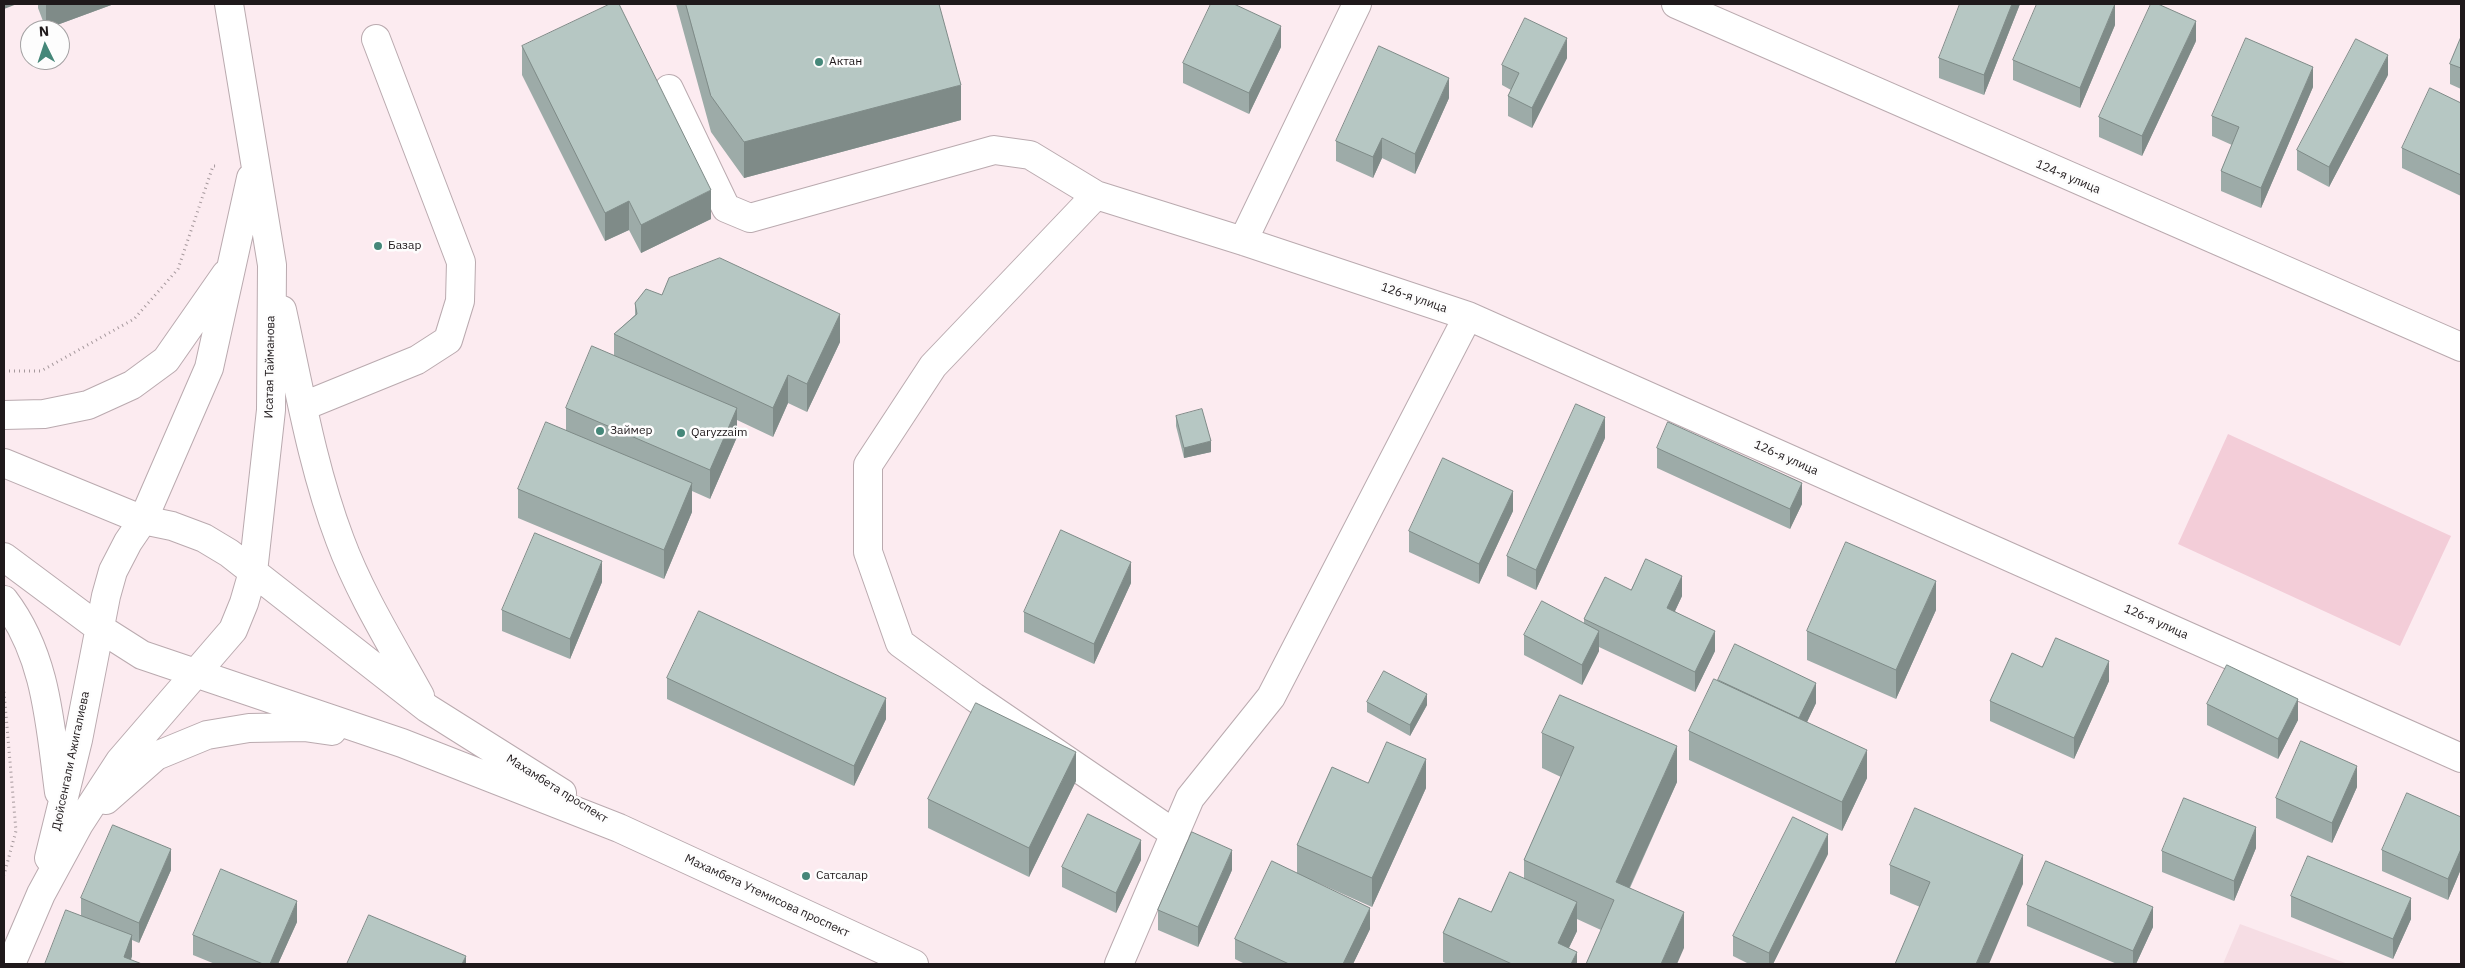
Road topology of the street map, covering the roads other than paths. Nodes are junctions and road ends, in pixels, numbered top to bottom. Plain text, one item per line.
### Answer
1 (229, 4) edge
2 (1357, 4) edge
3 (1676, 4) edge
4 (376, 39) dead end
5 (669, 89) dead end
6 (254, 163) junction
7 (1096, 195) junction
8 (1243, 240) junction
9 (234, 263) junction
10 (272, 265) junction
11 (1468, 316) junction
12 (2461, 347) edge
13 (304, 406) junction
14 (4, 415) edge
15 (4, 464) edge
16 (143, 520) junction
17 (4, 557) edge
18 (253, 572) junction
19 (4, 600) edge
20 (98, 627) junction
21 (196, 673) junction
22 (427, 708) junction
23 (402, 743) junction
24 (2461, 758) edge
25 (70, 816) junction
26 (619, 828) junction
27 (1175, 834) junction
28 (11, 964) edge
29 (914, 964) edge
30 (1119, 964) edge

1 - 6 street, Исатая Тайманова
2 - 8 street
3 - 12 street, 124-я улица
4 - 13 street
5 - 7 street, 126-я улица
6 - 9 street, Исатая Тайманова
6 - 10 street, Исатая Тайманова
7 - 8 street, 126-я улица
7 - 27 street
8 - 11 street, 126-я улица
9 - 14 street
9 - 16 street, Исатая Тайманова
10 - 13 street
10 - 18 street, Исатая Тайманова
11 - 24 street, 126-я улица
11 - 27 street
13 - 22 street
15 - 16 street
16 - 18 street
16 - 20 street
17 - 20 street
18 - 21 street
18 - 22 street, Махамбета проспект
19 - 25 street
20 - 21 street
20 - 25 street, Дюйсенгали Ажигалиева
21 - 23 street, Махамбета проспект
21 - 25 street, Дюйсенгали Ажигалиева
22 - 26 street, Махамбета проспект
23 - 25 street
23 - 26 street, Махамбета проспект
25 - 28 street, Дюйсенгали Ажигалиева
26 - 29 street, Махамбета Утемисова проспект
27 - 30 street

